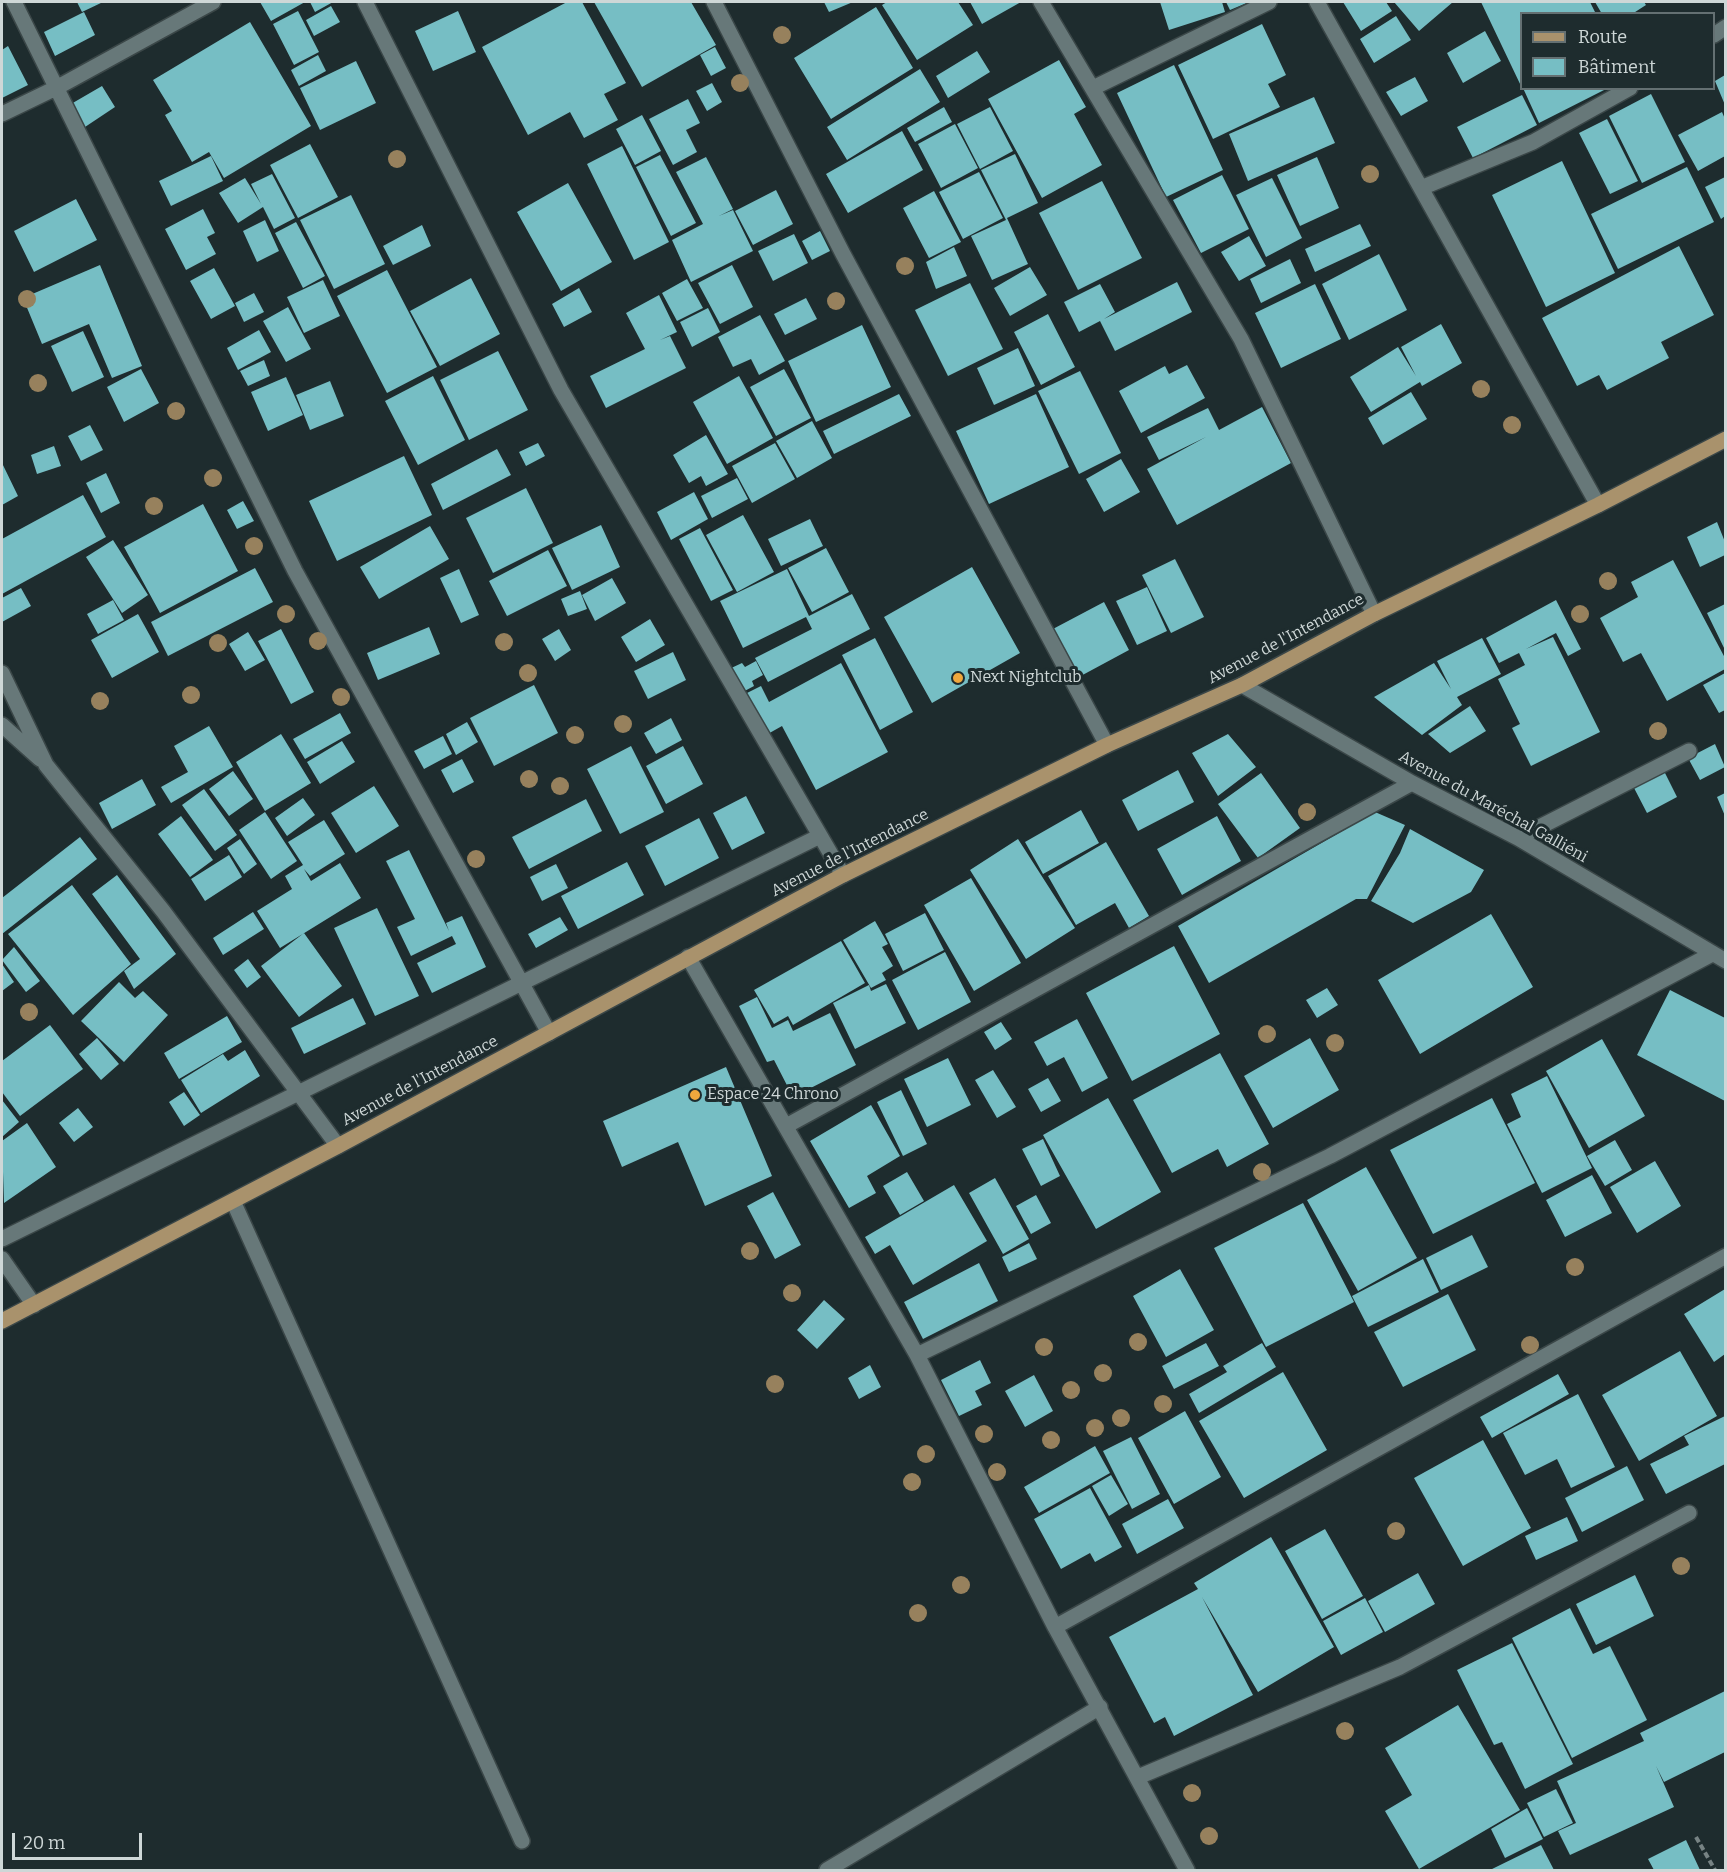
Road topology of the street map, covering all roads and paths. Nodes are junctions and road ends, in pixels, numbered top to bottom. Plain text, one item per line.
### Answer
1 (14, 2) edge
2 (213, 2) edge
3 (365, 2) edge
4 (714, 2) edge
5 (1041, 2) edge
6 (1269, 2) edge
7 (1317, 2) edge
8 (57, 87) junction
9 (1093, 88) junction
10 (1626, 90) edge
11 (2, 114) edge
12 (1421, 188) junction
13 (1725, 439) edge
14 (1598, 505) junction
15 (1374, 614) junction
16 (2, 673) edge
17 (1242, 685) junction
18 (2, 725) edge
19 (1107, 746) junction
20 (1689, 751) dead end
21 (46, 765) junction
22 (1412, 783) junction
23 (820, 836) junction
24 (1518, 838) junction
25 (843, 875) junction
26 (1712, 954) junction
27 (688, 957) junction
28 (1725, 961) edge
29 (521, 981) junction
30 (549, 1033) junction
31 (298, 1092) junction
32 (788, 1125) junction
33 (338, 1146) junction
34 (233, 1201) junction
35 (2, 1239) edge
36 (1725, 1256) edge
37 (2, 1259) edge
38 (34, 1305) junction
39 (2, 1321) edge
40 (917, 1355) junction
41 (1689, 1513) dead end
42 (1055, 1627) junction
43 (1100, 1707) junction
44 (1138, 1777) junction
45 (1696, 1837) dead end
46 (522, 1841) dead end
47 (827, 1870) edge
48 (1186, 1870) edge
49 (1715, 1870) edge

1 - 8 street
2 - 8 street
3 - 23 street
4 - 19 street
5 - 9 street
6 - 9 street
7 - 12 street
8 - 11 street
8 - 29 street
9 - 15 street
10 - 12 street
12 - 14 street
13 - 14 main road, Avenue de l'Intendance
14 - 15 main road, Avenue de l'Intendance
15 - 17 main road, Avenue de l'Intendance
16 - 21 street
17 - 19 main road, Avenue de l'Intendance
17 - 22 street, Avenue du Maréchal Galliéni
18 - 21 street
19 - 25 main road, Avenue de l'Intendance
20 - 24 street
21 - 31 street
22 - 24 street, Avenue du Maréchal Galliéni
22 - 32 street
23 - 25 street
23 - 29 street
24 - 26 street, Avenue du Maréchal Galliéni
25 - 27 main road, Avenue de l'Intendance
26 - 28 street, Avenue du Maréchal Galliéni
26 - 40 street
27 - 30 main road, Avenue de l'Intendance
27 - 32 street
29 - 30 street
29 - 31 street
30 - 33 main road, Avenue de l'Intendance
31 - 33 street
31 - 35 street
32 - 40 street
33 - 34 main road, Avenue de l'Intendance
34 - 38 main road, Avenue de l'Intendance
34 - 46 street
36 - 42 street
37 - 38 street
38 - 39 main road, Avenue de l'Intendance
40 - 42 street
41 - 44 street
42 - 43 street
43 - 44 street
43 - 47 street
44 - 48 street
45 - 49 path

